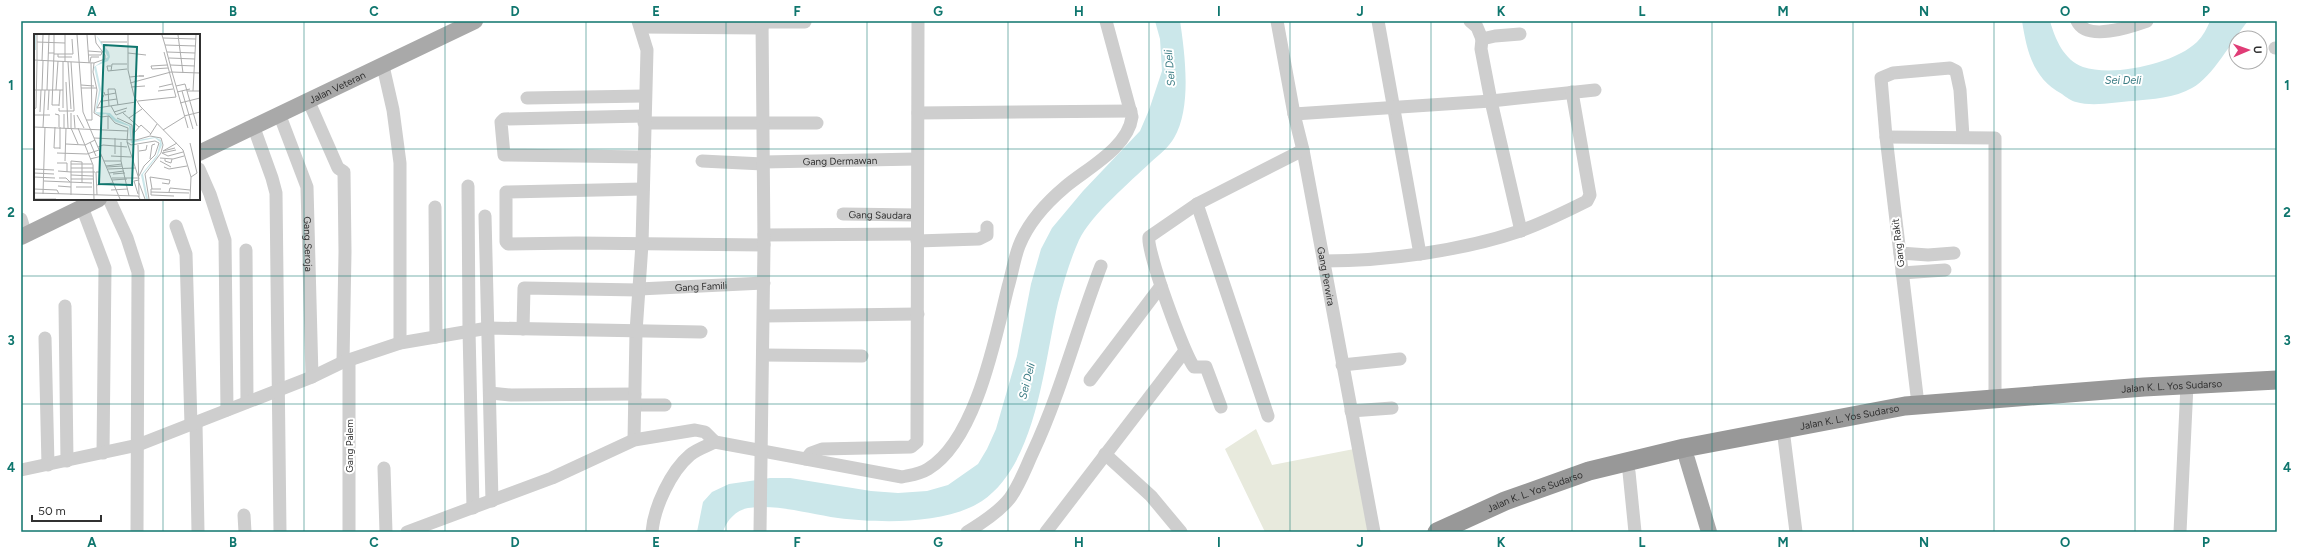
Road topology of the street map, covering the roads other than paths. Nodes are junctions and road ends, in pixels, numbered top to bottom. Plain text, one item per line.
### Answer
1 (918, 21) edge
2 (1106, 21) edge
3 (1277, 21) edge
4 (1378, 21) edge
5 (1470, 21) edge
6 (2077, 21) edge
7 (2147, 21) edge
8 (805, 22) edge
9 (467, 23) edge
10 (640, 24) edge
11 (762, 24) edge
12 (2130, 24) edge
13 (1520, 34) dead end
14 (1482, 39) junction
15 (383, 66) junction
16 (1595, 90) dead end
17 (1572, 92) junction
18 (644, 96) junction
19 (527, 98) dead end
20 (1491, 101) junction
21 (309, 102) junction
22 (1393, 109) junction
23 (1131, 111) junction
24 (918, 113) junction
25 (1294, 114) junction
26 (280, 116) junction
27 (644, 119) junction
28 (763, 122) junction
29 (818, 123) dead end
30 (254, 128) junction
31 (1886, 137) junction
32 (1963, 137) junction
33 (1303, 150) junction
34 (200, 153) edge
35 (644, 157) junction
36 (917, 159) junction
37 (702, 160) dead end
38 (763, 163) junction
39 (200, 171) edge
40 (468, 186) dead end
41 (643, 190) junction
42 (98, 200) edge
43 (109, 200) edge
44 (1197, 204) junction
45 (82, 207) junction
46 (435, 207) dead end
47 (843, 214) dead end
48 (485, 216) dead end
49 (917, 216) junction
50 (21, 219) edge
51 (176, 226) dead end
52 (987, 227) dead end
53 (1521, 231) junction
54 (23, 236) edge
55 (917, 237) junction
56 (764, 240) junction
57 (642, 244) junction
58 (246, 250) dead end
59 (1900, 253) junction
60 (1954, 253) dead end
61 (1420, 254) junction
62 (1324, 262) junction
63 (1101, 266) dead end
64 (1945, 270) dead end
65 (1902, 273) junction
66 (764, 283) junction
67 (1161, 286) junction
68 (639, 289) junction
69 (65, 306) dead end
70 (918, 314) junction
71 (764, 316) junction
72 (488, 328) junction
73 (523, 329) junction
74 (469, 330) junction
75 (636, 332) junction
76 (700, 332) dead end
77 (436, 337) junction
78 (45, 338) dead end
79 (400, 343) junction
80 (1184, 352) junction
81 (763, 355) junction
82 (862, 356) dead end
83 (1400, 359) dead end
84 (346, 361) junction
85 (1342, 364) junction
86 (312, 377) junction
87 (1090, 380) dead end
88 (2277, 380) edge
89 (279, 389) junction
90 (2187, 390) junction
91 (2277, 390) edge
92 (490, 393) junction
93 (635, 400) junction
94 (2003, 400) junction
95 (247, 402) junction
96 (1918, 404) junction
97 (665, 405) dead end
98 (1221, 407) dead end
99 (1392, 408) dead end
100 (227, 410) junction
101 (1351, 412) junction
102 (1268, 416) dead end
103 (193, 424) junction
104 (1784, 437) junction
105 (634, 440) junction
106 (715, 442) junction
107 (138, 445) junction
108 (761, 449) junction
109 (103, 453) junction
110 (1105, 454) junction
111 (1685, 454) junction
112 (806, 459) junction
113 (67, 461) junction
114 (48, 465) junction
115 (384, 468) dead end
116 (21, 470) edge
117 (1629, 472) junction
118 (492, 501) junction
119 (473, 508) junction
120 (244, 515) dead end
121 (763, 528) edge
122 (137, 532) edge
123 (198, 532) edge
124 (245, 532) edge
125 (280, 532) edge
126 (350, 532) edge
127 (386, 532) edge
128 (407, 532) edge
129 (652, 532) edge
130 (967, 532) edge
131 (1046, 532) edge
132 (1181, 532) edge
133 (1374, 532) edge
134 (1437, 532) edge
135 (1465, 532) edge
136 (1635, 532) edge
137 (1709, 532) edge
138 (1796, 532) edge
139 (2180, 532) edge

1 - 24 street
2 - 23 street
3 - 25 street, Gang Perwira
4 - 22 street
5 - 14 street
6 - 12 street
7 - 12 street
8 - 11 street
9 - 15 main road, Jalan Veteran
10 - 11 street
10 - 18 street
11 - 28 street
13 - 14 street
14 - 20 street
15 - 21 main road, Jalan Veteran
15 - 79 street
16 - 17 street
17 - 20 street
17 - 53 street
18 - 19 street
18 - 27 street
20 - 22 street
20 - 53 street
21 - 26 main road, Jalan Veteran
21 - 84 street, Gang Palem
22 - 25 street
22 - 61 street
23 - 24 street
23 - 112 street
24 - 36 street
25 - 33 street, Gang Perwira
26 - 30 main road, Jalan Veteran
26 - 86 street, Gang Seroja
27 - 28 street
27 - 35 street
27 - 35 street
28 - 29 street
28 - 38 street
30 - 34 main road, Jalan Veteran
30 - 89 street
31 - 32 street
31 - 32 street, Gang Rakit
31 - 59 street, Gang Rakit
32 - 94 street
33 - 44 street
33 - 62 street, Gang Perwira
35 - 41 street
36 - 38 street, Gang Dermawan
36 - 49 street
37 - 38 street, Gang Dermawan
38 - 56 street
39 - 100 street
40 - 74 street
41 - 57 street
41 - 57 street
42 - 45 main road
43 - 107 street
44 - 67 street
44 - 102 street
45 - 54 main road
45 - 109 street
46 - 77 street
47 - 49 street, Gang Saudara
48 - 72 street
49 - 55 street
50 - 54 street
51 - 103 street
52 - 55 street
53 - 61 street
55 - 56 street
55 - 70 street
56 - 57 street
56 - 66 street
57 - 68 street
58 - 95 street
59 - 60 street
59 - 65 street, Gang Rakit
61 - 62 street
62 - 85 street, Gang Perwira
63 - 130 street
64 - 65 street
65 - 96 street, Gang Rakit
66 - 68 street, Gang Famili
66 - 71 street
67 - 80 street
67 - 87 street
68 - 73 street, Gang Famili
68 - 75 street
69 - 113 street
70 - 71 street
70 - 112 street
71 - 81 street
72 - 73 street
72 - 74 street
72 - 92 street
73 - 75 street
74 - 77 street
74 - 119 street
75 - 76 street
75 - 93 street
77 - 79 street
78 - 114 street
79 - 84 street
80 - 98 street
80 - 110 street
81 - 82 street
81 - 108 street
83 - 85 street
84 - 86 street
84 - 126 street, Gang Palem
85 - 101 street, Gang Perwira
86 - 89 street
88 - 90 highway, Jalan K. L. Yos Sudarso
89 - 95 street
89 - 125 street
90 - 91 highway, Jalan K. L. Yos Sudarso
90 - 94 highway, Jalan K. L. Yos Sudarso
90 - 139 street
92 - 93 street
92 - 118 street
93 - 97 street
93 - 105 street
94 - 96 highway, Jalan K. L. Yos Sudarso
94 - 104 highway, Jalan K. L. Yos Sudarso
95 - 100 street
96 - 111 highway, Jalan K. L. Yos Sudarso
99 - 101 street
100 - 103 street
101 - 133 street, Gang Perwira
103 - 107 street
103 - 123 street
104 - 111 highway, Jalan K. L. Yos Sudarso
104 - 138 street
105 - 106 street
105 - 118 street
106 - 108 street
106 - 129 street
107 - 109 street
107 - 122 street
108 - 112 street
108 - 121 street
109 - 113 street
110 - 131 street
110 - 132 street
111 - 117 highway, Jalan K. L. Yos Sudarso
111 - 134 highway, Jalan K. L. Yos Sudarso
111 - 137 main road
113 - 114 street
114 - 116 street
115 - 127 street
117 - 135 highway, Jalan K. L. Yos Sudarso
117 - 136 street
118 - 119 street
119 - 128 street
120 - 124 street

